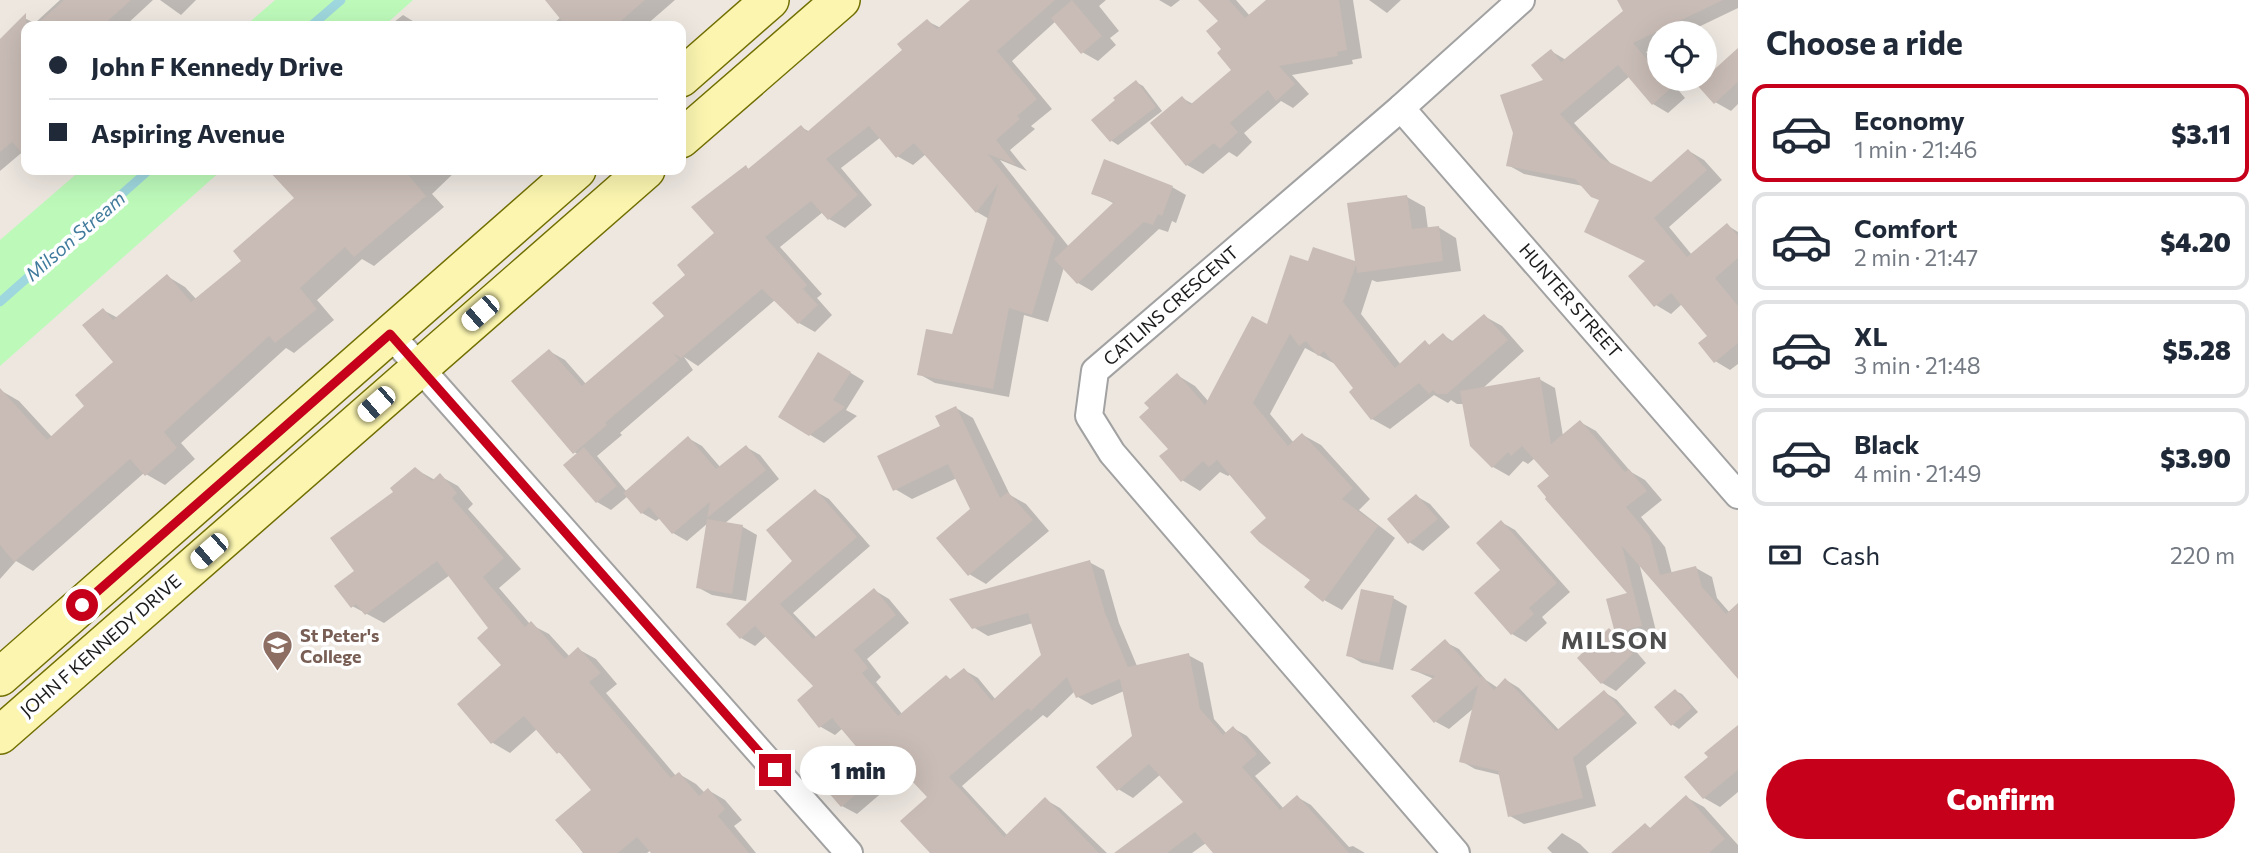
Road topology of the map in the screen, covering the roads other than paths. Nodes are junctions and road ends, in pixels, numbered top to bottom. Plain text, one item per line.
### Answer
1 (770, 0) edge
2 (841, 0) edge
3 (1521, 0) edge
4 (686, 74) edge
5 (1401, 108) junction
6 (686, 135) edge
7 (571, 175) edge
8 (640, 175) edge
9 (390, 334) junction
10 (418, 367) junction
11 (1738, 495) edge
12 (0, 677) edge
13 (0, 736) edge
14 (849, 853) edge
15 (1456, 853) edge

1 - 4 main road
2 - 6 main road
3 - 5 street, CATLINS CRESCENT
5 - 11 street, HUNTER STREET
5 - 15 street, CATLINS CRESCENT
7 - 9 main road
8 - 10 main road, JOHN F KENNEDY DRIVE
9 - 10 street
9 - 12 main road
10 - 13 main road, JOHN F KENNEDY DRIVE
10 - 14 street

